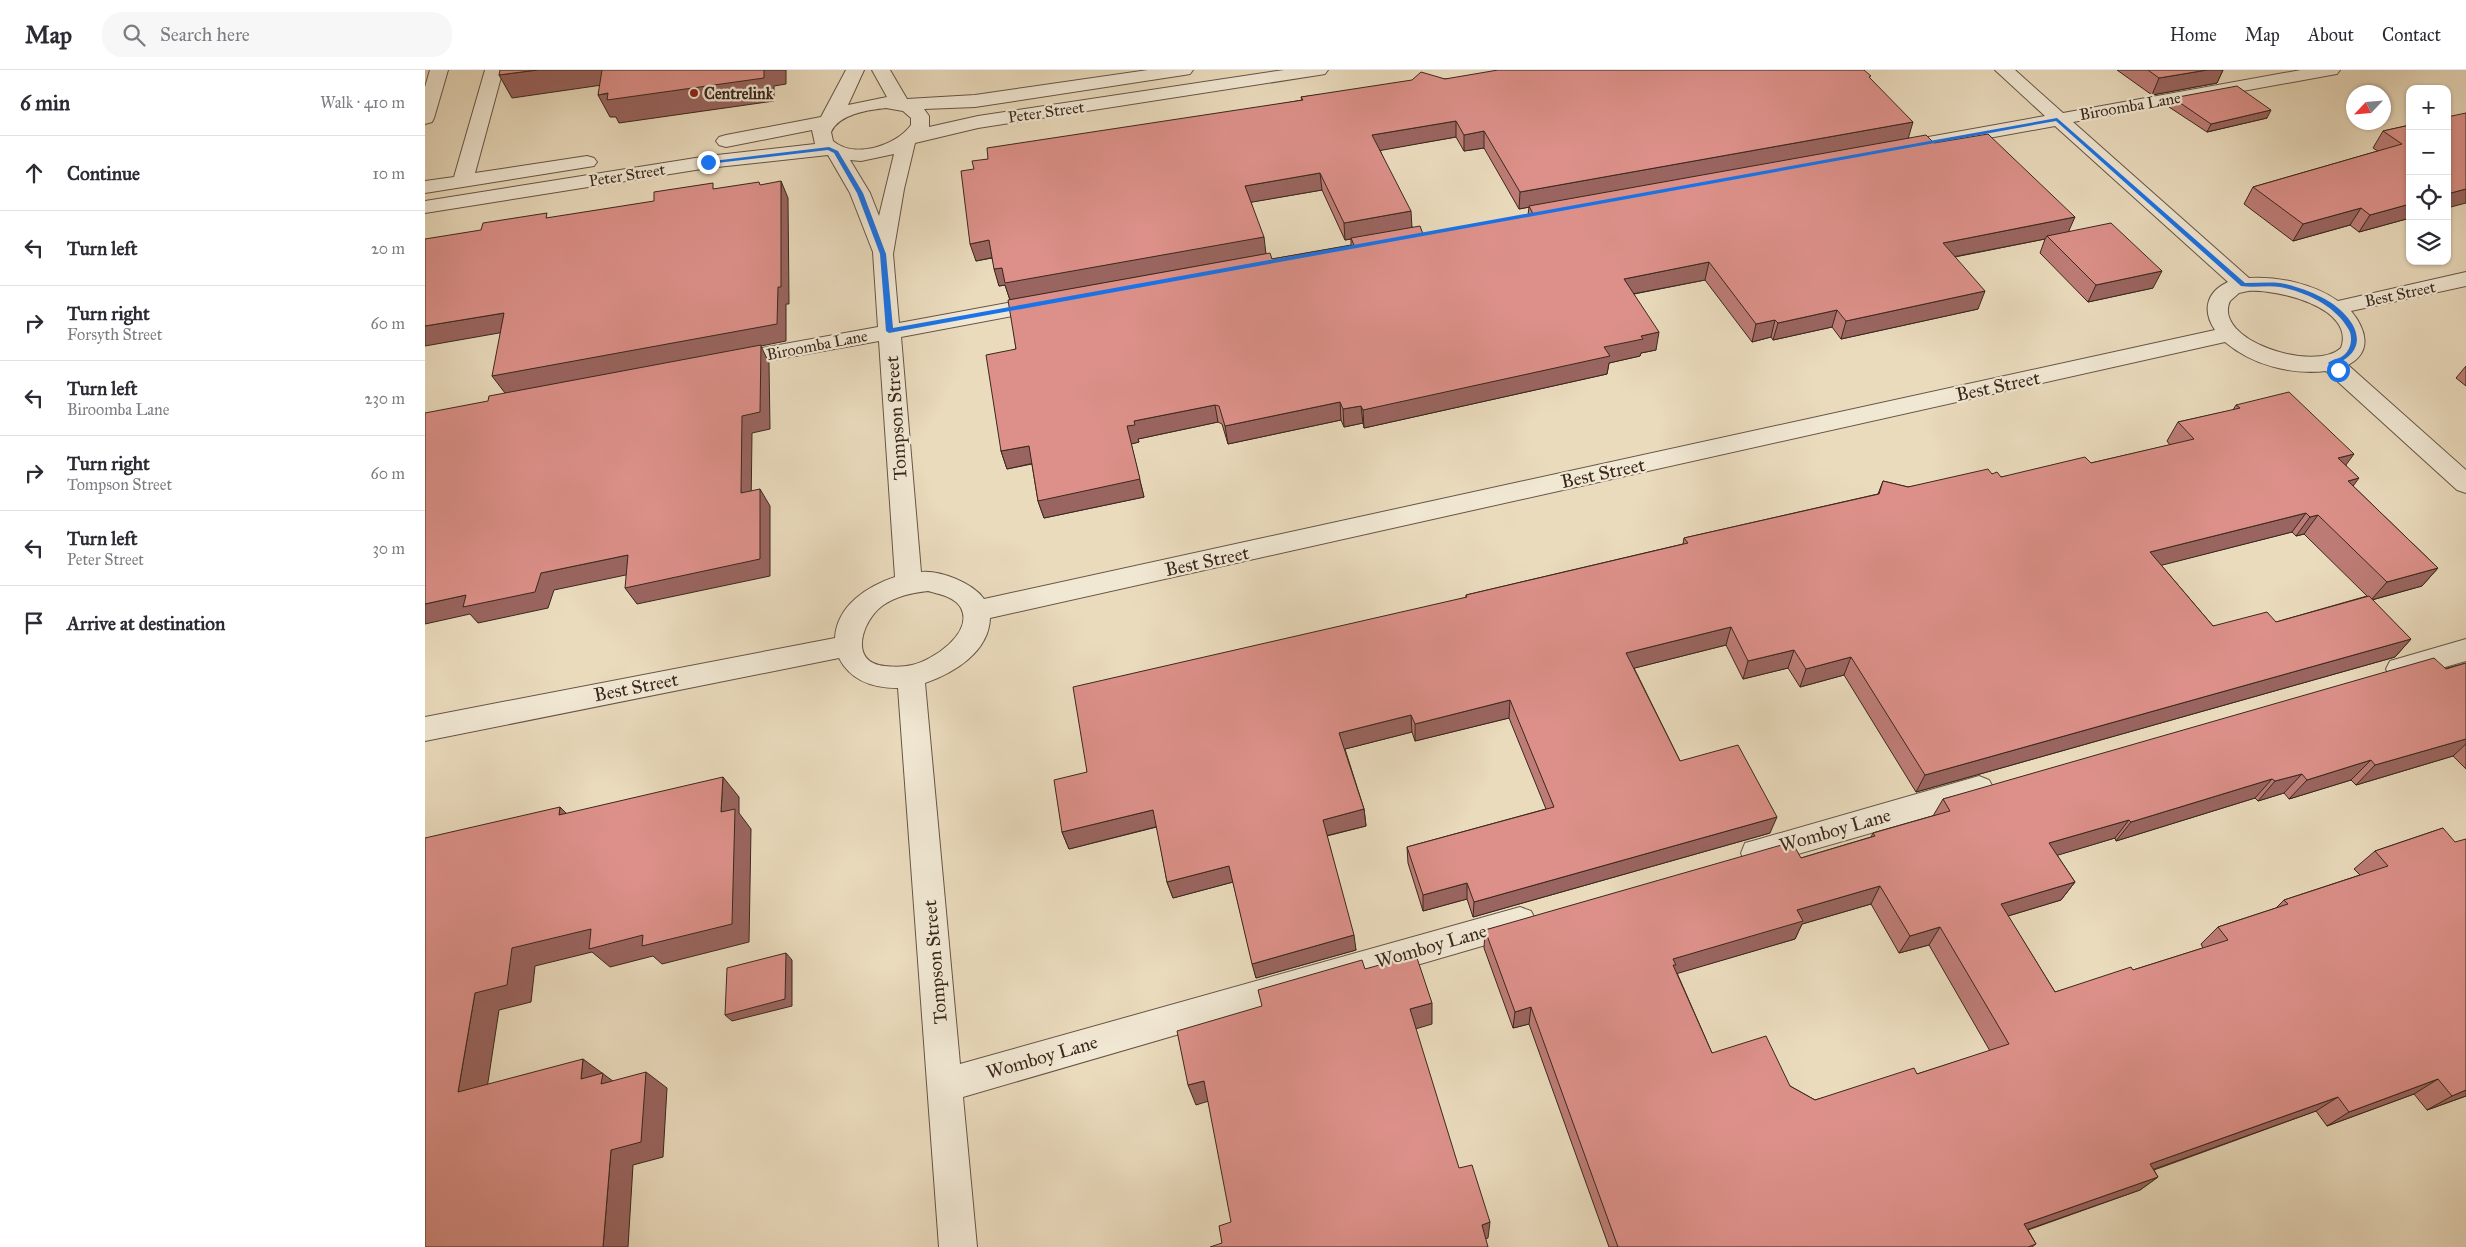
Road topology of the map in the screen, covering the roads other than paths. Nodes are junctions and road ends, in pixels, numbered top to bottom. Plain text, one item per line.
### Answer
1 (439, 70) edge
2 (494, 70) edge
3 (855, 70) edge
4 (881, 70) edge
5 (1319, 70) edge
6 (2003, 70) edge
7 (2331, 70) edge
8 (1177, 71) edge
9 (1179, 92) junction
10 (903, 105) junction
11 (425, 118) edge
12 (2057, 119) junction
13 (829, 121) junction
14 (910, 140) junction
15 (832, 150) junction
16 (1878, 152) edge
17 (546, 168) junction
18 (463, 181) junction
19 (425, 187) edge
20 (542, 189) junction
21 (425, 207) edge
22 (883, 254) junction
23 (2466, 279) edge
24 (2244, 285) junction
25 (1062, 300) edge
26 (2335, 308) junction
27 (889, 331) junction
28 (2229, 334) junction
29 (2331, 363) junction
30 (707, 365) edge
31 (2466, 484) edge
32 (909, 583) junction
33 (976, 611) junction
34 (847, 646) junction
35 (2466, 650) edge
36 (2370, 677) edge
37 (911, 678) junction
38 (425, 729) edge
39 (2005, 782) edge
40 (1727, 862) edge
41 (1545, 914) edge
42 (945, 1085) junction
43 (958, 1247) edge

1 - 11 street
2 - 18 street
3 - 13 street
4 - 10 street
5 - 9 street, Peter Street
6 - 12 street
7 - 12 street, Biroomba Lane
8 - 9 street, Peter Street
8 - 10 street, Peter Street
9 - 14 street, Peter Street
10 - 13 street, Peter Street
10 - 14 street, Tompson Street
12 - 16 street, Biroomba Lane
12 - 24 street
13 - 15 street, Tompson Street
13 - 17 street, Peter Street
14 - 15 street, Peter Street
14 - 22 street, Tompson Street
15 - 20 street, Peter Street
15 - 22 street, Tompson Street
17 - 18 street, Peter Street
17 - 20 street
18 - 19 street, Peter Street
20 - 21 street, Peter Street
22 - 27 street, Tompson Street
23 - 26 street, Best Street
24 - 26 street
24 - 28 street
25 - 27 street, Biroomba Lane
26 - 29 street
27 - 30 street, Biroomba Lane
27 - 32 street, Tompson Street
28 - 29 street
28 - 33 street, Best Street
29 - 31 street
32 - 33 street
32 - 34 street
33 - 37 street
34 - 37 street
34 - 38 street, Best Street
35 - 36 street
37 - 42 street, Tompson Street
39 - 40 street, Womboy Lane
41 - 42 street, Womboy Lane
42 - 43 street, Tompson Street

